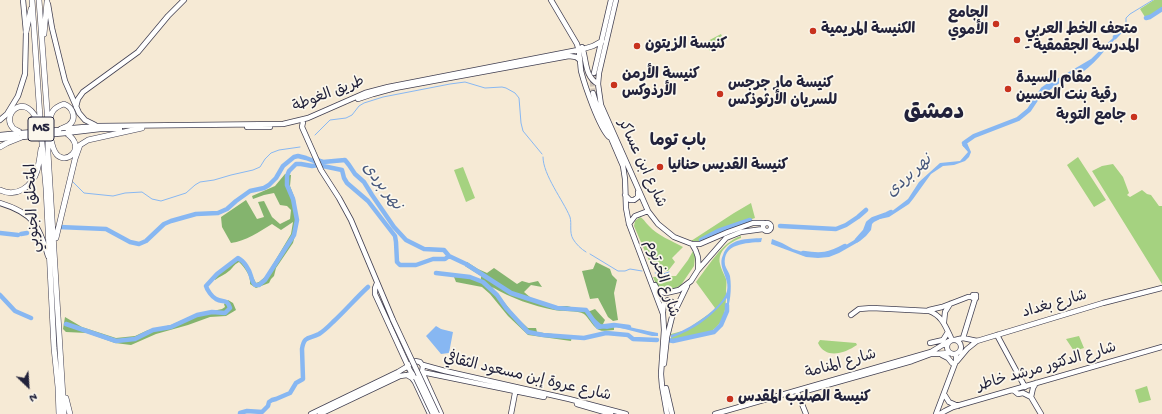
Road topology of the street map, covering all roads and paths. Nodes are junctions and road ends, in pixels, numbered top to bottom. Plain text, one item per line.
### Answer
1 (23, 0) edge
2 (39, 0) edge
3 (184, 0) edge
4 (551, 0) edge
5 (611, 0) edge
6 (616, 0) edge
7 (32, 1) edge
8 (47, 1) edge
9 (26, 32) junction
10 (602, 41) junction
11 (42, 45) junction
12 (581, 49) junction
13 (580, 60) junction
14 (594, 73) tunnel mouth
15 (597, 83) junction
16 (586, 88) junction
17 (69, 89) junction
18 (83, 92) junction
19 (593, 93) tunnel mouth
20 (76, 107) junction
21 (0, 120) edge
22 (303, 122) junction
23 (296, 123) junction
24 (48, 124) junction
25 (97, 126) junction
26 (142, 128) junction
27 (48, 130) junction
28 (59, 130) junction
29 (41, 132) junction
30 (66, 133) junction
31 (0, 135) edge
32 (22, 135) junction
33 (612, 138) junction
34 (0, 139) edge
35 (42, 140) junction
36 (0, 147) edge
37 (311, 148) junction
38 (0, 190) edge
39 (638, 191) junction
40 (625, 195) junction
41 (0, 204) edge
42 (648, 211) junction
43 (764, 223) junction
44 (629, 224) junction
45 (763, 229) junction
46 (692, 244) junction
47 (55, 253) junction
48 (49, 258) junction
49 (698, 270) junction
50 (651, 281) junction
51 (377, 283) junction
52 (688, 284) junction
53 (1162, 288) edge
54 (950, 304) junction
55 (927, 311) junction
56 (663, 314) junction
57 (55, 315) junction
58 (850, 315) dead end
59 (672, 317) junction
60 (392, 321) junction
61 (944, 322) junction
62 (56, 327) junction
63 (948, 332) junction
64 (997, 335) junction
65 (963, 338) junction
66 (952, 340) junction
67 (977, 341) junction
68 (930, 343) dead end
69 (1162, 347) edge
70 (940, 354) junction
71 (952, 354) junction
72 (954, 364) junction
73 (422, 365) junction
74 (408, 366) junction
75 (422, 372) junction
76 (430, 373) junction
77 (407, 374) junction
78 (413, 374) junction
79 (426, 380) junction
80 (62, 382) junction
81 (1036, 383) junction
82 (1025, 386) junction
83 (516, 389) junction
84 (1013, 390) junction
85 (798, 394) junction
86 (944, 394) junction
87 (789, 396) junction
88 (1031, 397) junction
89 (801, 400) junction
90 (956, 407) junction
91 (59, 414) edge
92 (64, 414) edge
93 (70, 414) edge
94 (310, 414) edge
95 (320, 414) edge
96 (432, 414) edge
97 (437, 414) edge
98 (441, 414) edge
99 (511, 414) edge
100 (611, 414) edge
101 (626, 414) edge
102 (667, 414) edge
103 (672, 414) edge
104 (715, 414) edge
105 (726, 414) edge
106 (806, 414) edge
107 (936, 414) edge
108 (940, 414) edge
109 (952, 414) edge
110 (1041, 414) edge

1 - 9 main road
2 - 11 highway, المتحلق الجنوبي / M5
3 - 18 main road
4 - 12 main road
5 - 10 main road
6 - 15 main road, شارع ابن عساكر
7 - 9 highway
7 - 29 highway, المتحلق الجنوبي / M5
8 - 11 highway
8 - 17 main road
9 - 21 main road
10 - 12 main road, طريق الغوطة
10 - 14 main road
11 - 24 highway, المتحلق الجنوبي / M5
12 - 13 main road
12 - 15 main road
12 - 25 main road, طريق الغوطة
13 - 16 main road
13 - 22 main road
15 - 16 main road
15 - 39 main road, شارع ابن عساكر
16 - 33 main road
17 - 18 main road
17 - 20 main road
18 - 20 main road
19 - 33 main road, شارع ابن عساكر
20 - 25 main road
22 - 23 main road
22 - 37 main road
23 - 26 main road
23 - 37 main road
24 - 27 highway, المتحلق الجنوبي / M5
24 - 28 highway
25 - 28 main road, طريق الغوطة
26 - 30 main road
26 - 47 highway
27 - 28 main road, bridge
27 - 30 highway
27 - 32 main road, bridge
27 - 47 highway, المتحلق الجنوبي / M5
29 - 32 highway
29 - 35 highway, المتحلق الجنوبي / M5
30 - 32 main road, bridge
31 - 32 main road
32 - 34 main road
32 - 36 highway
33 - 40 main road, شارع ابن عساكر
35 - 38 highway
35 - 48 highway, المتحلق الجنوبي / M5
37 - 51 main road
39 - 40 main road
39 - 42 main road, شارع ابن عساكر
40 - 44 main road, شارع ابن عساكر
41 - 48 main road
42 - 44 main road
42 - 46 main road, شارع ابن عساكر
43 - 45 main road
43 - 45 main road
43 - 46 main road
44 - 50 main road, شارع الخرتوم
45 - 49 main road
46 - 49 main road
47 - 57 highway, المتحلق الجنوبي / M5
48 - 57 highway, المتحلق الجنوبي / M5
49 - 52 main road
50 - 52 main road
50 - 56 main road, شارع الخرتوم
51 - 60 main road
51 - 74 main road
52 - 59 main road
53 - 64 main road, شارع بغداد
54 - 55 main road
54 - 61 main road
54 - 65 main road
55 - 58 main road
55 - 61 main road
56 - 59 main road
56 - 102 main road, شارع الخرتوم
57 - 62 highway, المتحلق الجنوبي / M5
59 - 103 main road
60 - 96 main road, bridge
60 - 97 main road, bridge
61 - 63 main road
62 - 80 highway, المتحلق الجنوبي / M5
62 - 91 highway, المتحلق الجنوبي / M5
63 - 66 main road
63 - 68 main road
64 - 67 main road, شارع بغداد
64 - 82 main road
65 - 66 main road, شارع بغداد
65 - 67 main road, شارع بغداد
66 - 71 main road
66 - 71 main road
66 - 104 main road, شارع المنامة
67 - 72 main road
69 - 81 main road, شارع الدكتور مرشد خاطر
70 - 71 main road, شارع المنامة
70 - 72 main road
70 - 85 main road, شارع المنامة
71 - 72 main road
72 - 86 main road
73 - 74 main road
73 - 75 main road
73 - 83 main road, شارع عروة إبن مسعود الثقافي
74 - 78 main road
74 - 94 main road
75 - 76 main road, شارع عروة إبن مسعود الثقافي
75 - 78 main road
75 - 79 main road
76 - 79 main road
76 - 83 main road, شارع عروة إبن مسعود الثقافي
77 - 78 main road
77 - 95 main road
77 - 96 main road
79 - 98 main road
80 - 92 highway, المتحلق الجنوبي / M5
80 - 93 highway
81 - 82 main road, شارع الدكتور مرشد خاطر
81 - 88 main road
82 - 84 main road, شارع الدكتور مرشد خاطر
83 - 99 main road
83 - 100 main road, شارع عروة إبن مسعود الثقافي
83 - 101 main road, شارع عروة إبن مسعود الثقافي
84 - 88 main road
84 - 90 main road, شارع الدكتور مرشد خاطر
85 - 87 main road, شارع المنامة
85 - 89 main road
86 - 90 main road
86 - 107 main road
87 - 89 main road
87 - 105 main road, شارع المنامة
88 - 110 main road
89 - 106 main road
90 - 108 main road, شارع الدكتور مرشد خاطر
90 - 109 main road

